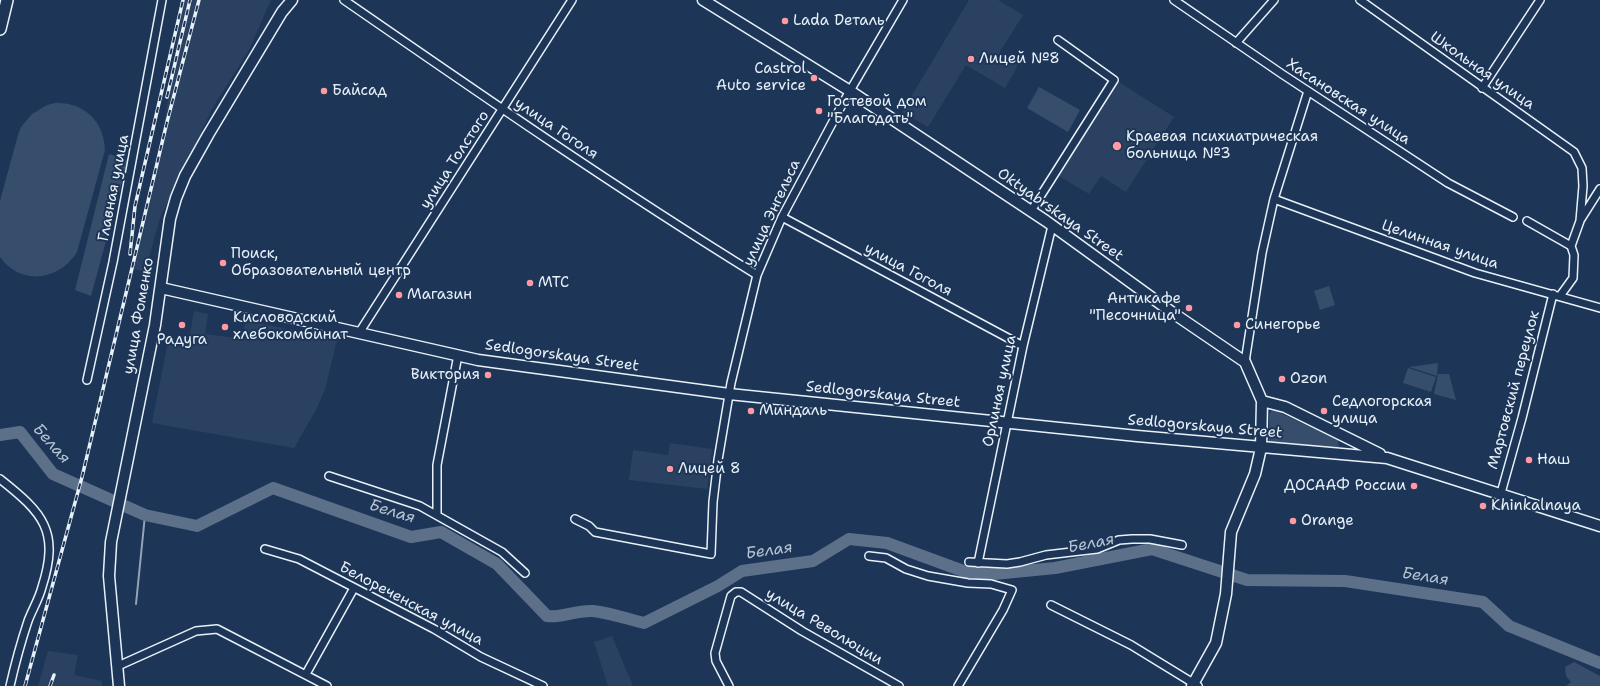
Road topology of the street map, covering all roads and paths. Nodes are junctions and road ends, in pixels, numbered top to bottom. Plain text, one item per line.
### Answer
1 (8, 0) edge
2 (162, 0) edge
3 (292, 0) edge
4 (344, 0) edge
5 (572, 0) edge
6 (703, 0) edge
7 (903, 0) edge
8 (1174, 0) edge
9 (1274, 0) edge
10 (1360, 0) edge
11 (1540, 0) edge
12 (0, 29) edge
13 (1058, 40) dead end
14 (1236, 43) junction
15 (1482, 88) junction
16 (850, 91) junction
17 (1308, 91) junction
18 (503, 110) junction
19 (1582, 168) joint
20 (1600, 189) edge
21 (1274, 199) junction
22 (1031, 211) junction
23 (782, 217) junction
24 (1513, 217) dead end
25 (1580, 221) junction
26 (1527, 222) dead end
27 (1052, 226) junction
28 (1571, 246) junction
29 (757, 275) junction
30 (161, 288) junction
31 (1556, 295) junction
32 (1600, 308) edge
33 (358, 333) junction
34 (1023, 346) junction
35 (458, 355) junction
36 (1245, 362) junction
37 (87, 380) dead end
38 (729, 394) junction
39 (1262, 401) junction
40 (1006, 423) junction
41 (1261, 448) junction
42 (1388, 458) junction
43 (329, 476) dead end
44 (0, 479) edge
45 (1500, 493) junction
46 (437, 515) junction
47 (575, 519) dead end
48 (1600, 526) edge
49 (1182, 545) dead end
50 (265, 549) dead end
51 (869, 556) dead end
52 (969, 562) dead end
53 (978, 563) junction
54 (525, 573) dead end
55 (354, 588) junction
56 (1051, 605) dead end
57 (118, 666) junction
58 (306, 674) junction
59 (1194, 685) edge
60 (10, 686) edge
61 (119, 686) edge
62 (328, 686) edge
63 (542, 686) edge
64 (729, 686) edge
65 (899, 686) edge
66 (958, 686) edge

1 - 12 main road
2 - 37 street, Главная улица
3 - 30 street, улица Фоменко
4 - 18 street, улица Гоголя
5 - 18 street, улица Толстого
6 - 16 street, Oktyabrskaya Street
7 - 16 street, улица Энгельса
8 - 14 street, Хасановская улица
9 - 14 street
10 - 15 street, Школьная улица
11 - 15 street
13 - 22 street
14 - 17 street, Хасановская улица
15 - 19 street, Школьная улица
16 - 22 street, Oktyabrskaya Street
16 - 23 street, улица Энгельса
17 - 21 street
17 - 24 street, Хасановская улица
18 - 29 street, улица Гоголя
18 - 33 street, улица Толстого
19 - 25 street, Мартовский переулок
20 - 25 street, Мартовский переулок
21 - 31 street, Целинная улица
21 - 36 street
22 - 27 street, Oktyabrskaya Street
23 - 29 street, улица Энгельса
23 - 34 street, улица Гоголя
25 - 28 street, Мартовский переулок
26 - 28 street
27 - 34 street, Орлиная улица
27 - 36 street, Oktyabrskaya Street
28 - 31 street, Мартовский переулок
29 - 38 street, улица Энгельса
30 - 33 street, Sedlogorskaya Street
30 - 57 street, улица Фоменко
31 - 32 street, Целинная улица
31 - 45 street, Мартовский переулок
33 - 35 street, Sedlogorskaya Street
34 - 40 street, Орлиная улица
35 - 38 street, Sedlogorskaya Street
35 - 46 street
36 - 39 street
38 - 40 street, Sedlogorskaya Street
38 - 47 street, улица Энгельса
39 - 41 street
39 - 42 street
40 - 41 street, Sedlogorskaya Street
40 - 53 street, Орлиная улица
41 - 42 street, Sedlogorskaya Street
41 - 59 street
42 - 45 street, Sedlogorskaya Street
43 - 46 street
44 - 60 street
45 - 48 street, Sedlogorskaya Street
46 - 54 street
49 - 53 street
50 - 55 street, Белореченская улица
51 - 66 street
52 - 53 street
55 - 58 street
55 - 63 street, Белореченская улица
56 - 59 street
57 - 58 street
57 - 61 street, улица Фоменко
58 - 62 street
64 - 65 street, улица Революции

